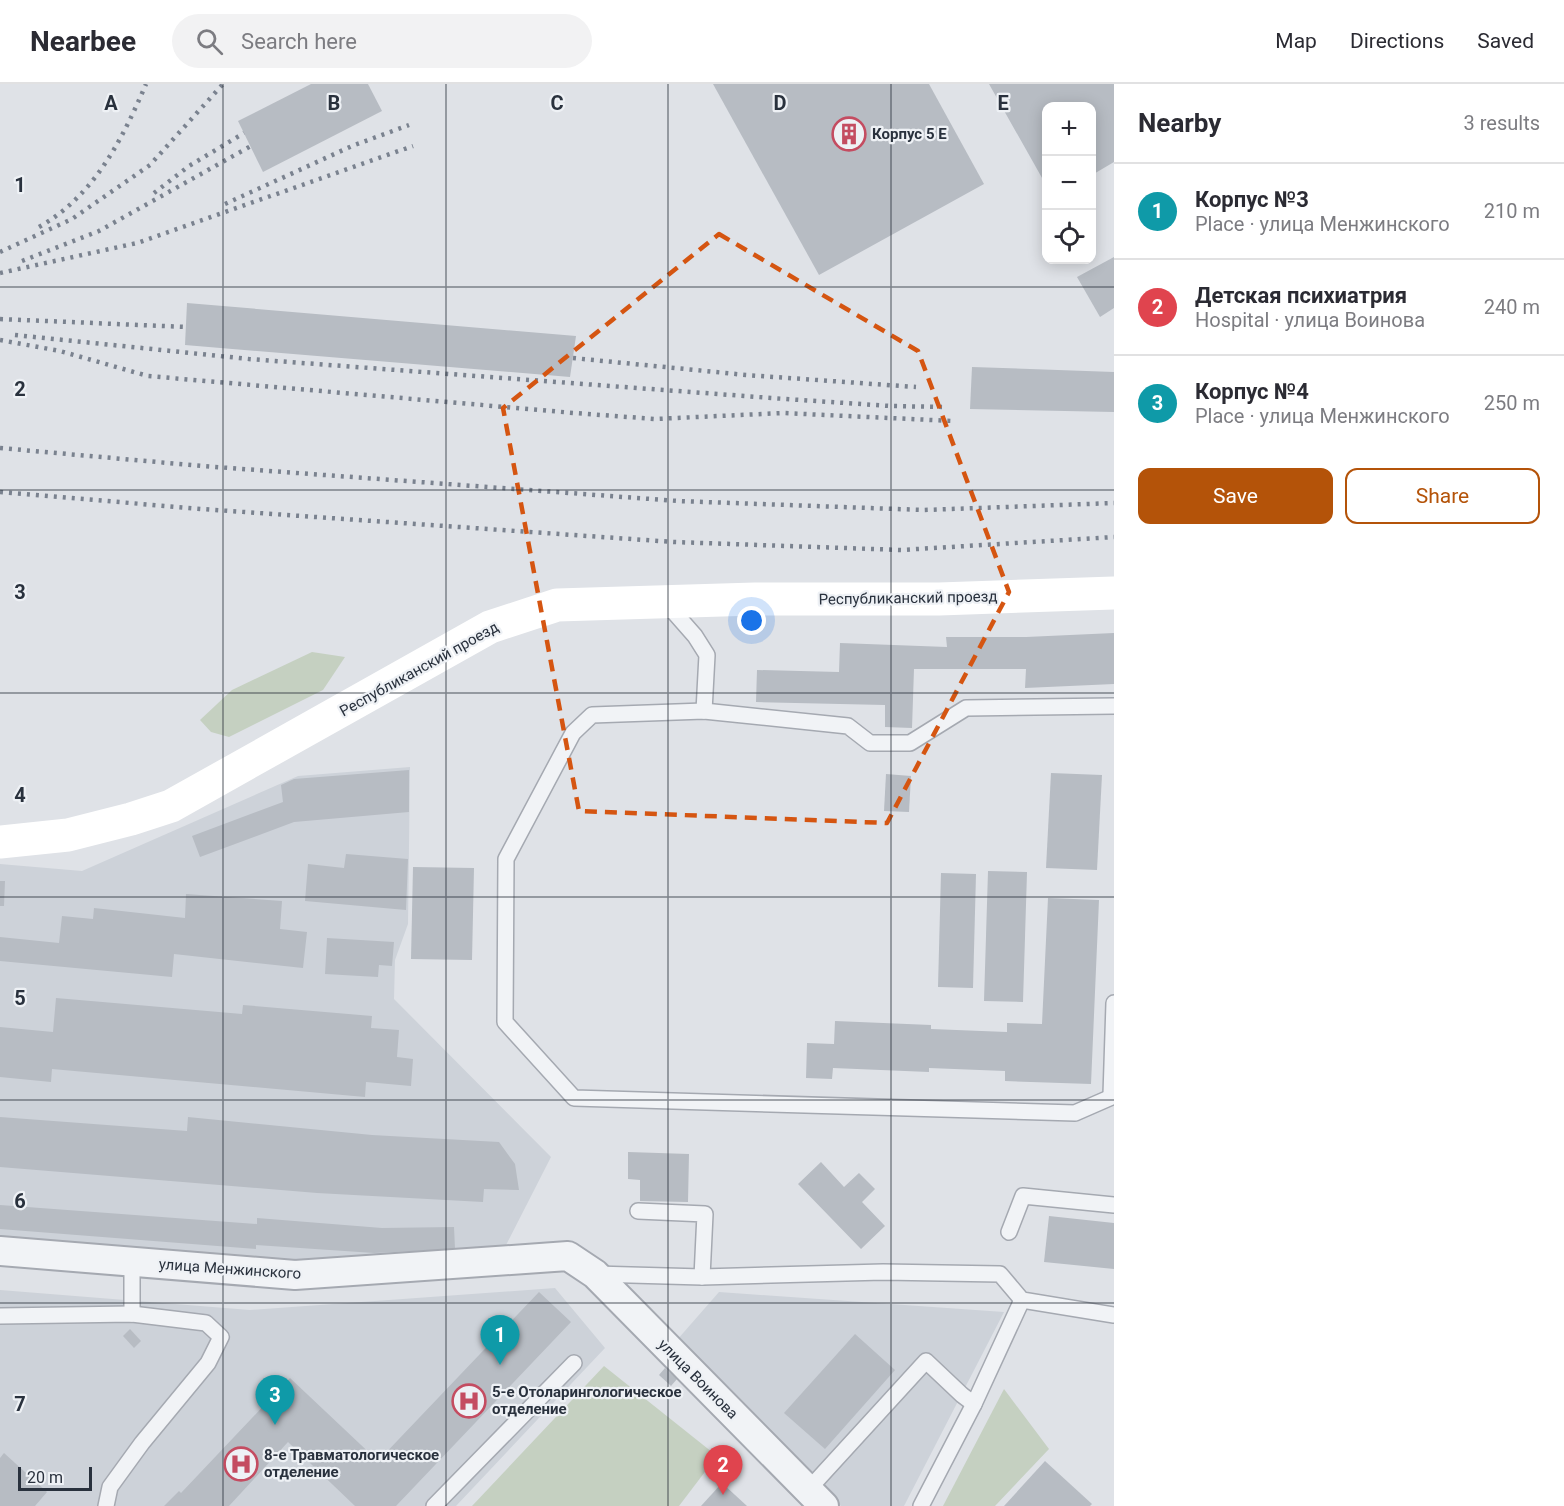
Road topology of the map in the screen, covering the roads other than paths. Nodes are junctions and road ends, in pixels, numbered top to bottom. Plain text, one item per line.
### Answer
1 (1114, 592) edge
2 (664, 601) junction
3 (1114, 706) edge
4 (704, 711) junction
5 (0, 842) edge
6 (1114, 1003) edge
7 (1113, 1096) edge
8 (1114, 1205) edge
9 (638, 1212) dead end
10 (1009, 1232) dead end
11 (0, 1251) edge
12 (568, 1256) joint
13 (132, 1262) junction
14 (595, 1274) junction
15 (702, 1277) junction
16 (1022, 1300) junction
17 (132, 1314) junction
18 (1114, 1315) edge
19 (0, 1316) edge
20 (574, 1363) dead end
21 (974, 1404) junction
22 (816, 1498) edge
23 (106, 1506) edge
24 (434, 1506) edge
25 (921, 1506) edge

1 - 2 main road, Республиканский проезд
2 - 4 lane
2 - 5 main road, Республиканский проезд
3 - 4 lane
4 - 7 lane
6 - 7 lane
8 - 10 lane
9 - 15 lane
11 - 13 street, улица Менжинского
12 - 13 street, улица Менжинского
12 - 14 street, улица Воинова
13 - 17 lane
14 - 15 lane
14 - 22 street, улица Воинова
15 - 16 lane
16 - 18 lane
16 - 21 lane
17 - 19 lane
17 - 23 lane
20 - 24 lane
21 - 22 lane
21 - 25 lane

